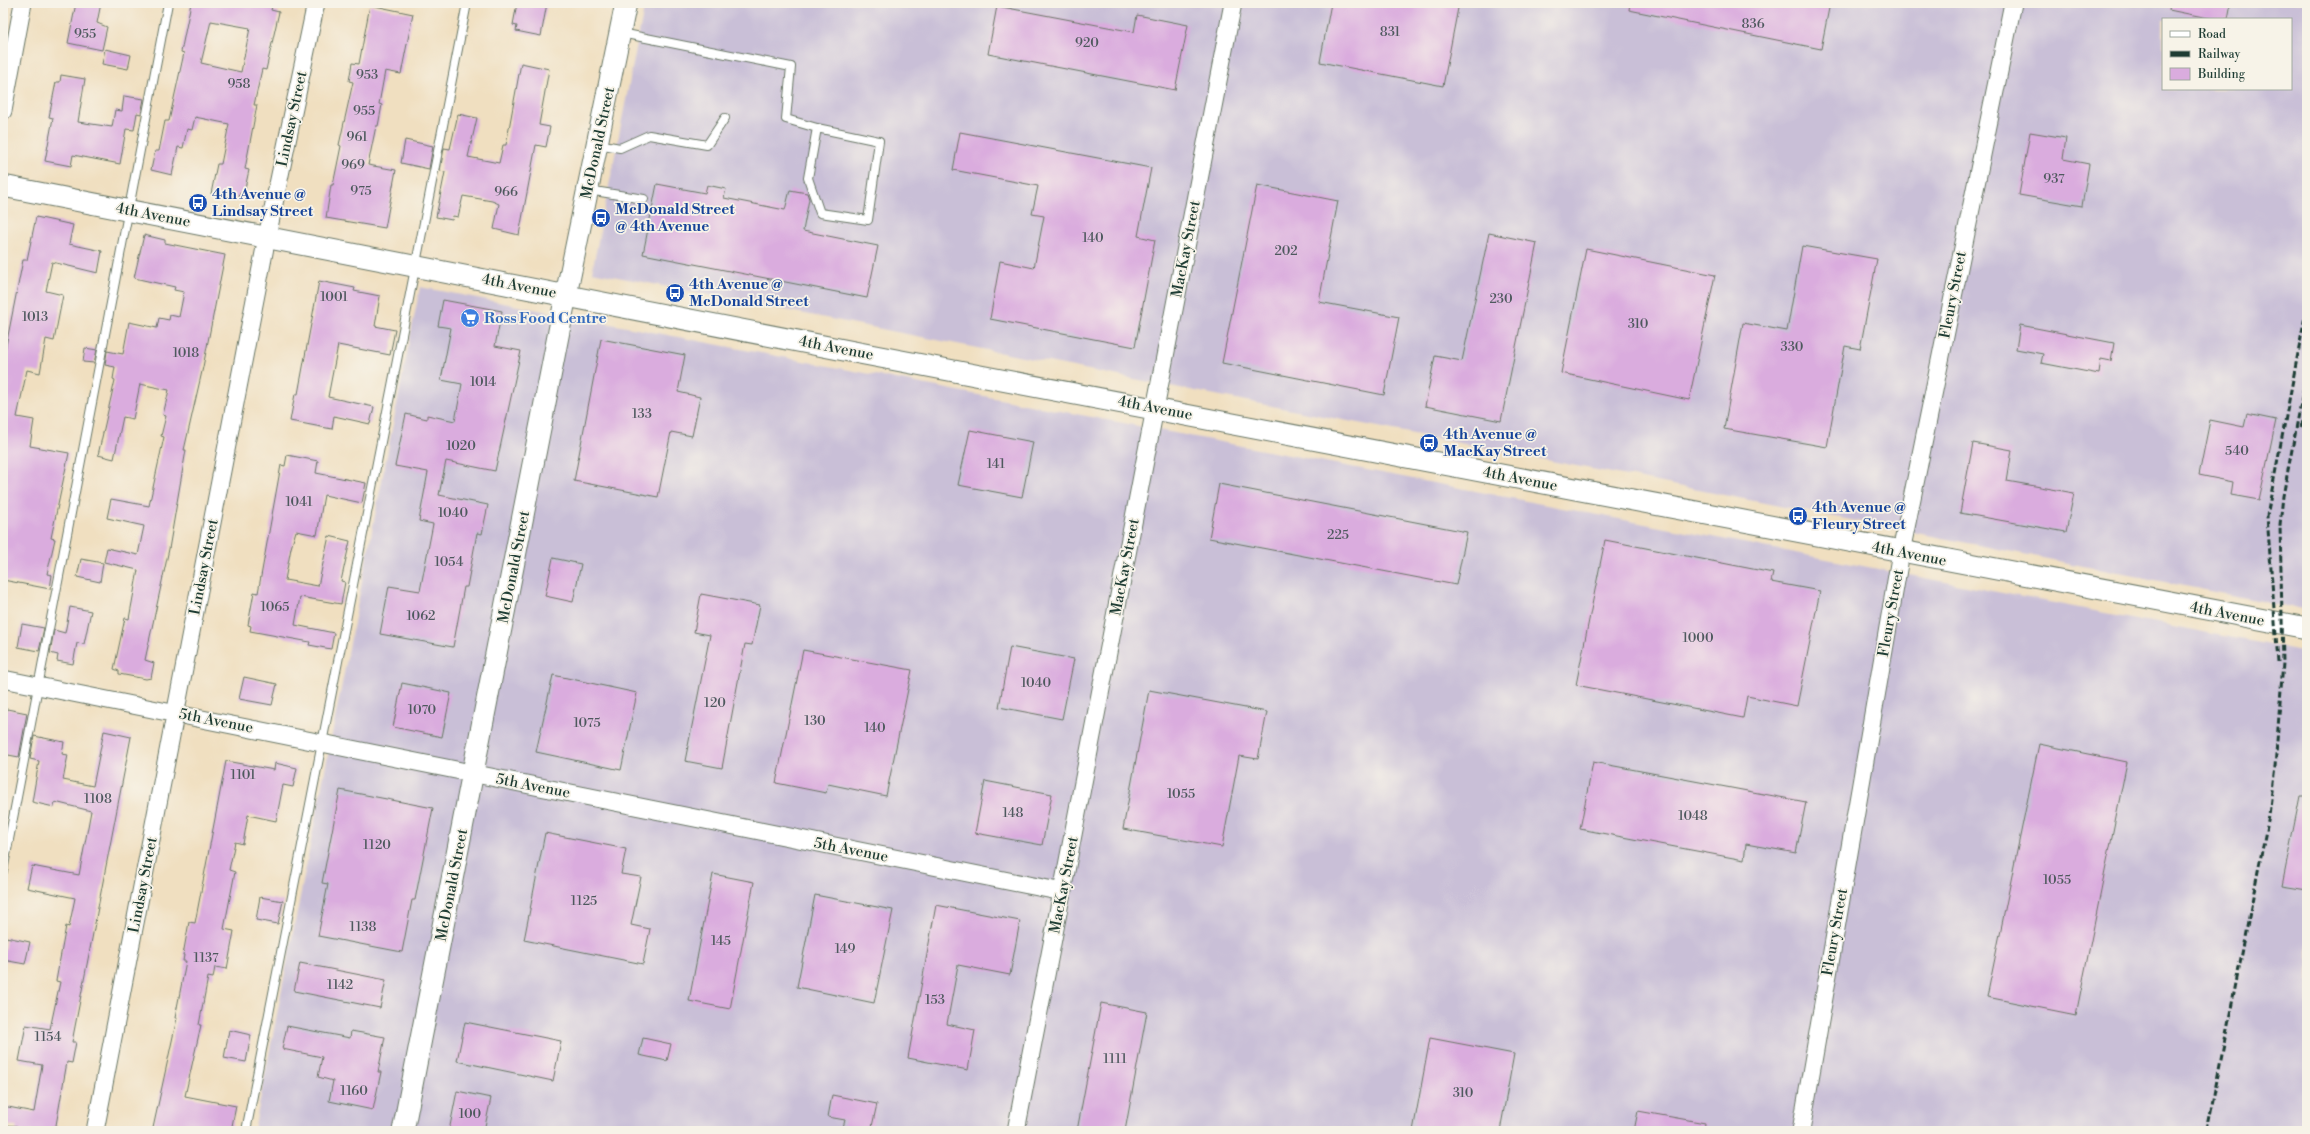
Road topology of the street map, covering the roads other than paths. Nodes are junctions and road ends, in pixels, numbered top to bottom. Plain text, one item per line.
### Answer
1 (23, 3) edge
2 (168, 3) edge
3 (316, 3) edge
4 (467, 3) edge
5 (626, 3) edge
6 (1233, 3) edge
7 (2013, 3) edge
8 (620, 33) junction
9 (3, 111) edge
10 (725, 118) dead end
11 (816, 128) junction
12 (598, 144) junction
13 (3, 186) edge
14 (588, 190) junction
15 (644, 199) dead end
16 (129, 211) junction
17 (267, 237) junction
18 (415, 266) junction
19 (566, 295) junction
20 (1155, 408) junction
21 (1901, 552) junction
22 (2307, 628) edge
23 (3, 679) edge
24 (39, 686) junction
25 (176, 714) junction
26 (323, 743) junction
27 (474, 774) junction
28 (3, 871) edge
29 (1063, 892) junction
30 (95, 1131) edge
31 (246, 1131) edge
32 (403, 1131) edge
33 (1016, 1131) edge
34 (1801, 1131) edge

1 - 9 street
2 - 16 lane
3 - 17 street, Lindsay Street
4 - 18 lane
5 - 8 street, McDonald Street
6 - 20 street, MacKay Street
7 - 21 street, Fleury Street
8 - 11 lane
8 - 12 street, McDonald Street
10 - 12 lane
11 - 11 lane
12 - 14 street, McDonald Street
13 - 16 street, 4th Avenue
14 - 15 lane
14 - 19 street, McDonald Street
16 - 17 street, 4th Avenue
16 - 24 lane
17 - 18 street, 4th Avenue
17 - 25 street, Lindsay Street
18 - 19 street, 4th Avenue
18 - 26 lane
19 - 20 street, 4th Avenue
19 - 27 street, McDonald Street
20 - 21 street, 4th Avenue
20 - 29 street, MacKay Street
21 - 22 street, 4th Avenue
21 - 34 street, Fleury Street
23 - 24 street, 5th Avenue
24 - 25 street, 5th Avenue
24 - 28 lane
25 - 26 street, 5th Avenue
25 - 30 street, Lindsay Street
26 - 27 street, 5th Avenue
26 - 31 lane
27 - 29 street, 5th Avenue
27 - 32 street, McDonald Street
29 - 33 street, MacKay Street

